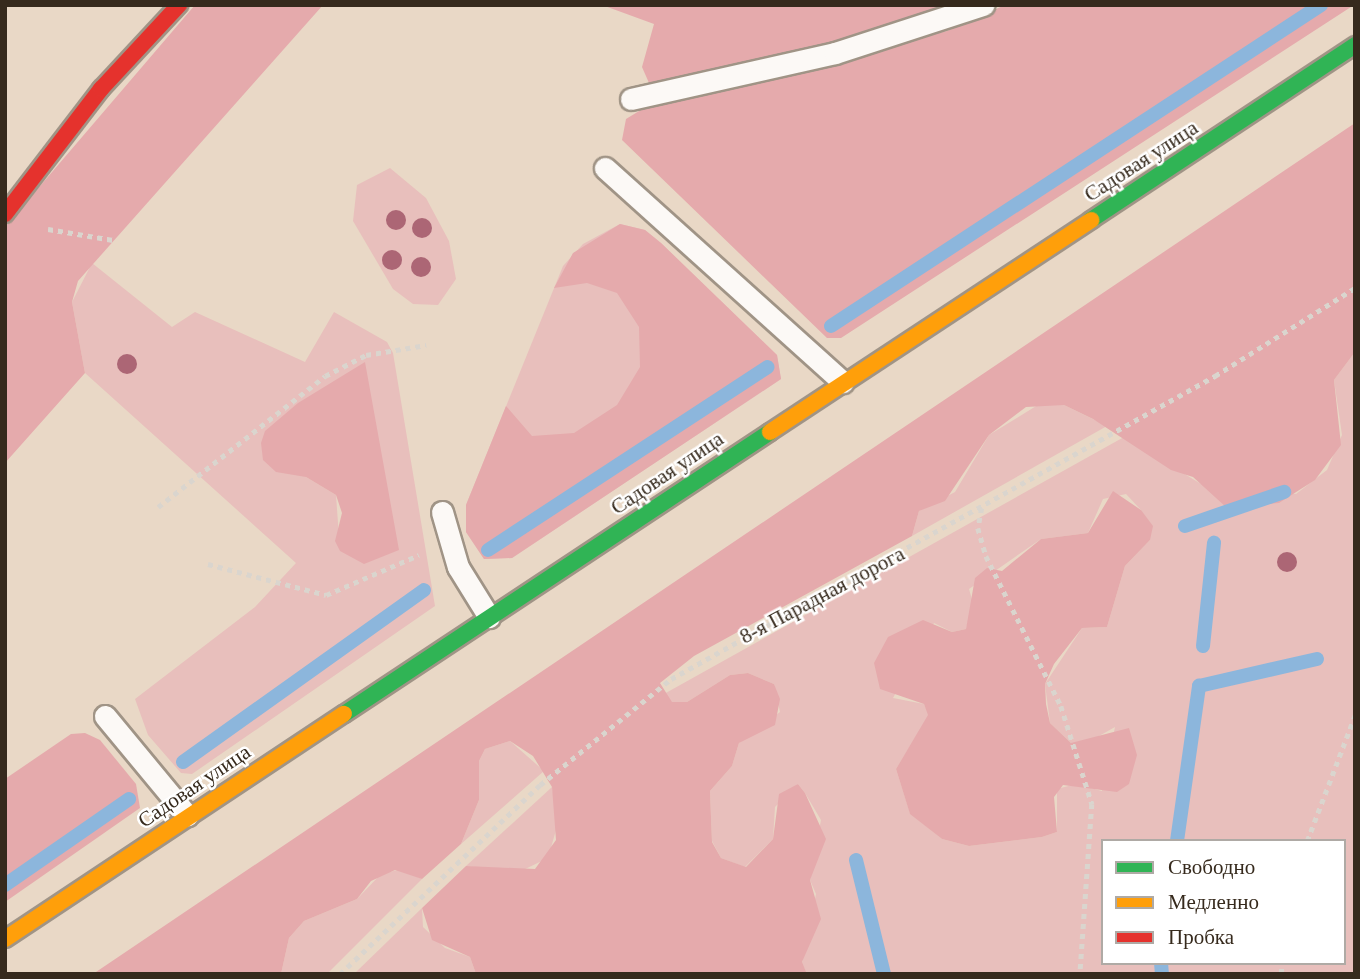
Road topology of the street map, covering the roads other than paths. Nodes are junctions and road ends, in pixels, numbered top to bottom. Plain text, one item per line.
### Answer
1 (179, 5) edge
2 (983, 5) edge
3 (1355, 45) edge
4 (631, 99) dead end
5 (605, 168) dead end
6 (5, 214) edge
7 (843, 382) junction
8 (442, 512) dead end
9 (489, 617) junction
10 (105, 716) dead end
11 (187, 815) junction
12 (5, 939) edge

1 - 6 main road
2 - 4 lane
3 - 7 main road, Садовая улица
5 - 7 lane
7 - 9 main road, Садовая улица
8 - 9 lane
9 - 11 main road, Садовая улица
10 - 11 lane
11 - 12 main road, Садовая улица

